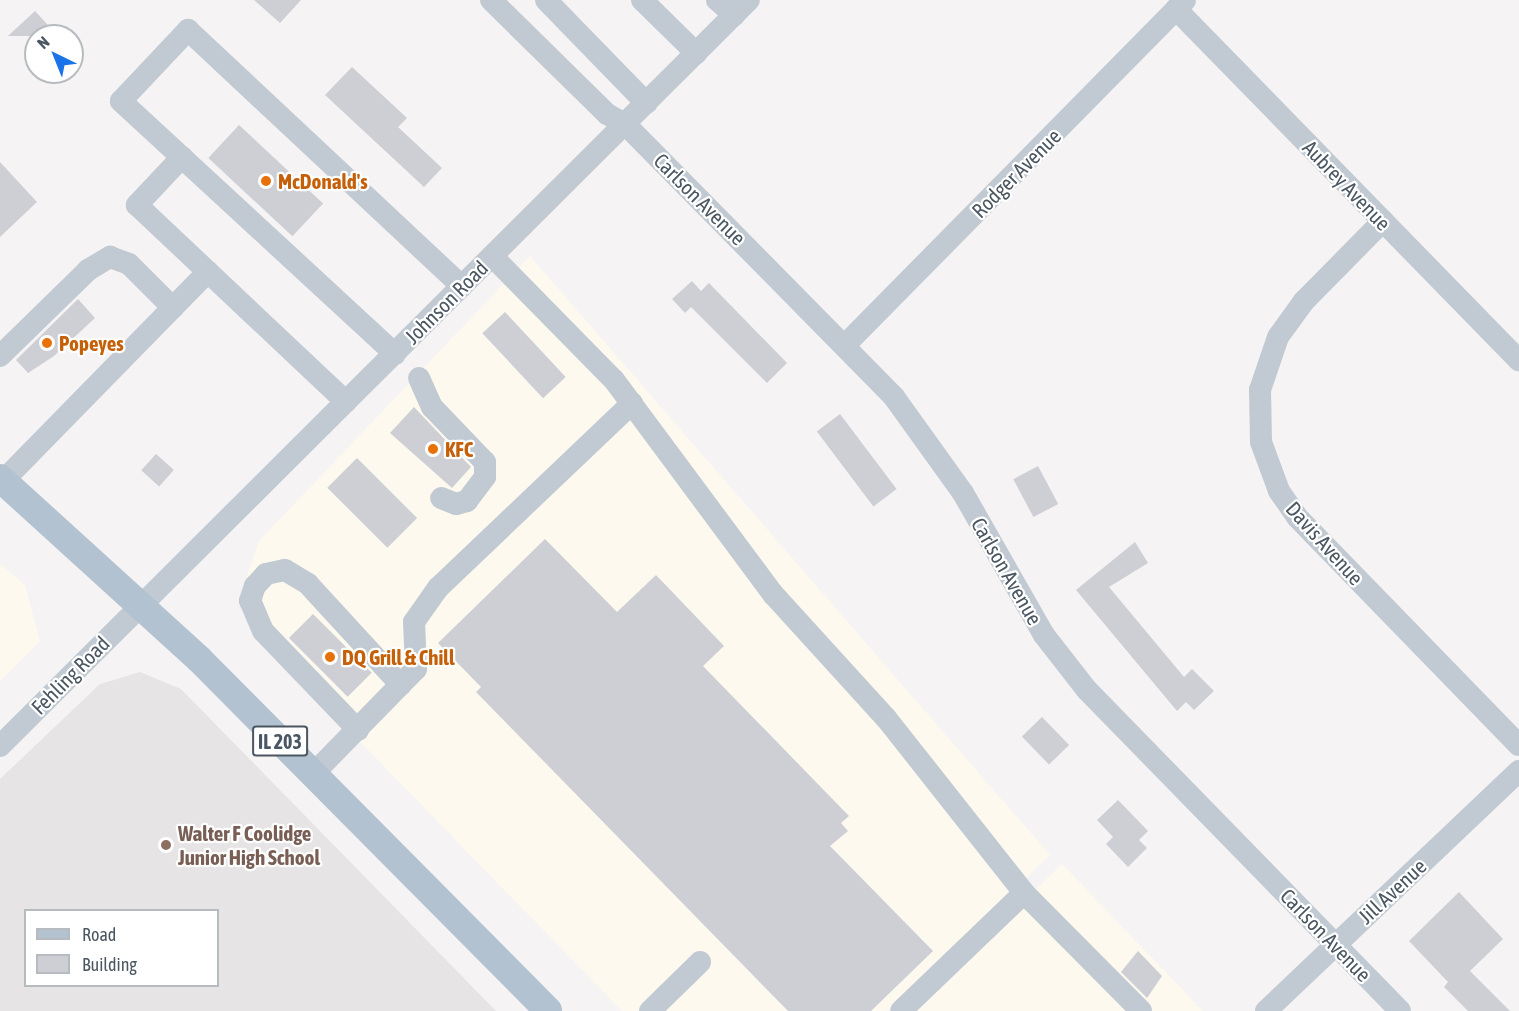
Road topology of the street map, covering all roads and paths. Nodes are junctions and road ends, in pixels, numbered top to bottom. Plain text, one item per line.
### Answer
1 (491, 0) edge
2 (546, 0) edge
3 (642, 0) edge
4 (717, 0) edge
5 (1180, 5) edge
6 (742, 8) edge
7 (696, 53) junction
8 (646, 103) junction
9 (625, 124) junction
10 (182, 157) junction
11 (1383, 221) junction
12 (492, 256) junction
13 (208, 272) junction
14 (462, 286) junction
15 (173, 308) junction
16 (845, 345) junction
17 (395, 354) junction
18 (0, 356) edge
19 (1519, 360) edge
20 (419, 378) dead end
21 (346, 402) junction
22 (632, 403) junction
23 (2, 479) edge
24 (441, 498) dead end
25 (141, 603) junction
26 (401, 685) junction
27 (358, 730) junction
28 (1519, 745) edge
29 (0, 746) edge
30 (1519, 771) edge
31 (313, 774) junction
32 (1024, 893) junction
33 (1335, 945) junction
34 (700, 962) dead end
35 (548, 1011) edge
36 (650, 1011) edge
37 (902, 1011) edge
38 (1141, 1011) edge
39 (1266, 1011) edge
40 (1400, 1011) edge

1 - 9 street, Carlson Avenue
2 - 8 street
3 - 7 street
4 - 6 street
5 - 11 street, Aubrey Avenue
5 - 16 street, Rodger Avenue
6 - 7 street, Johnson Road
7 - 8 street, Johnson Road
8 - 9 street, Johnson Road
9 - 12 street, Johnson Road
9 - 16 street, Carlson Avenue
10 - 13 street
10 - 14 street
10 - 17 street
11 - 19 street, Aubrey Avenue
11 - 28 street, Davis Avenue
12 - 14 street, Johnson Road
12 - 22 street
13 - 15 street
13 - 21 street
14 - 17 street, Johnson Road
15 - 18 street
15 - 23 street
16 - 33 street, Carlson Avenue
17 - 21 street, Johnson Road
20 - 24 street
21 - 25 street, Johnson Road
22 - 26 street
22 - 32 street
23 - 25 main road, IL 203
25 - 29 street, Fehling Road
25 - 31 main road, IL 203
26 - 27 street
26 - 27 street
27 - 31 street
30 - 33 street, Jill Avenue
31 - 35 main road, IL 203
32 - 37 street
32 - 38 street
33 - 39 street, Jill Avenue
33 - 40 street, Carlson Avenue
34 - 36 street

